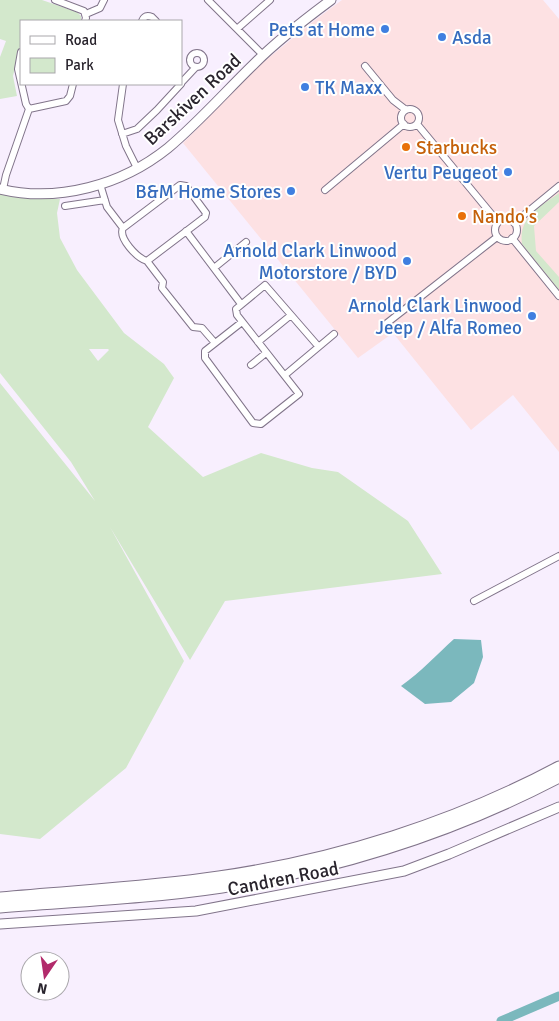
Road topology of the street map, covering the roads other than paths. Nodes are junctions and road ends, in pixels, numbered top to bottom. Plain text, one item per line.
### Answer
1 (55, 0) edge
2 (104, 0) edge
3 (208, 0) edge
4 (270, 0) edge
5 (331, 0) edge
6 (85, 18) edge
7 (143, 20) edge
8 (155, 20) edge
9 (238, 28) junction
10 (263, 55) junction
11 (20, 58) edge
12 (365, 66) dead end
13 (196, 67) dead end
14 (20, 78) edge
15 (182, 83) edge
16 (22, 85) edge
17 (73, 85) edge
18 (123, 85) edge
19 (180, 85) edge
20 (29, 109) junction
21 (406, 110) junction
22 (404, 124) junction
23 (417, 124) junction
24 (122, 134) junction
25 (138, 168) junction
26 (100, 184) junction
27 (559, 186) edge
28 (2, 189) edge
29 (325, 190) dead end
30 (105, 200) junction
31 (65, 206) dead end
32 (498, 222) junction
33 (514, 223) junction
34 (123, 228) junction
35 (186, 231) junction
36 (497, 237) junction
37 (512, 238) junction
38 (246, 242) dead end
39 (147, 261) junction
40 (214, 268) junction
41 (559, 296) edge
42 (241, 304) junction
43 (291, 315) junction
44 (242, 322) junction
45 (387, 323) dead end
46 (334, 334) dead end
47 (258, 342) junction
48 (215, 343) junction
49 (318, 346) junction
50 (266, 353) junction
51 (251, 365) dead end
52 (285, 374) junction
53 (559, 556) edge
54 (474, 601) dead end
55 (559, 767) edge
56 (559, 777) edge
57 (559, 806) edge
58 (0, 898) edge
59 (0, 907) edge
60 (0, 924) edge

1 - 6 street
2 - 6 street
3 - 9 street
4 - 9 street
5 - 10 street, Barskiven Road
7 - 8 street
9 - 10 street
10 - 25 street, Barskiven Road
11 - 14 street
12 - 21 street
13 - 15 street
16 - 20 street
17 - 20 street
18 - 24 street
19 - 24 street
20 - 28 street
21 - 22 street
21 - 23 street
22 - 23 street
22 - 29 street
23 - 32 street
24 - 25 street
25 - 26 street, Barskiven Road
26 - 28 street, Barskiven Road
26 - 30 street
27 - 33 street
30 - 31 street
30 - 34 street
32 - 33 street
32 - 36 street
33 - 37 street
34 - 35 street
34 - 39 street
35 - 39 street
35 - 40 street
36 - 37 street
36 - 45 street
37 - 41 street
38 - 40 street
39 - 48 street
40 - 42 street
42 - 43 street
42 - 44 street
43 - 47 street
43 - 49 street
44 - 47 street
44 - 48 street
46 - 49 street
47 - 50 street
48 - 52 street
49 - 52 street
50 - 51 street
50 - 52 street
53 - 54 street
55 - 58 highway
56 - 59 highway
57 - 60 street, Candren Road

